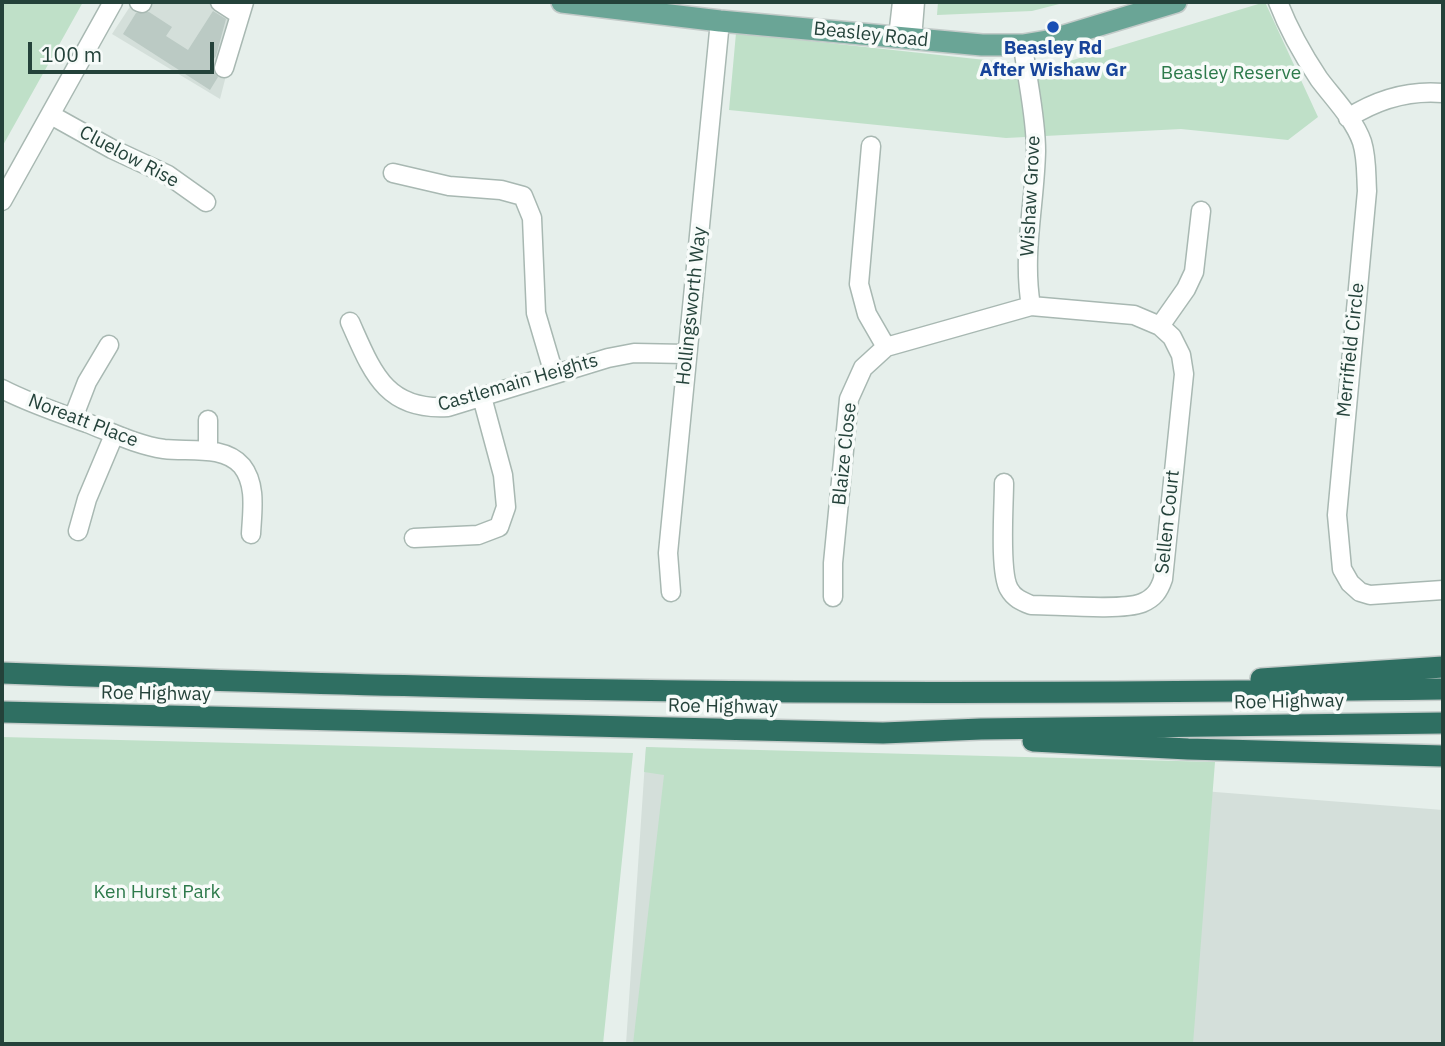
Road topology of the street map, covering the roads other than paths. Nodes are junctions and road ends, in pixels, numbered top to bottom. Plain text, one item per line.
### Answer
1 (113, 2) edge
2 (219, 2) edge
3 (574, 2) edge
4 (902, 2) edge
5 (915, 2) edge
6 (1176, 2) edge
7 (1278, 2) edge
8 (1288, 2) edge
9 (242, 8) edge
10 (720, 20) junction
11 (905, 38) junction
12 (1295, 38) junction
13 (1023, 44) junction
14 (224, 68) dead end
15 (1443, 93) edge
16 (51, 115) junction
17 (1349, 118) junction
18 (872, 146) dead end
19 (393, 173) dead end
20 (2, 201) edge
21 (206, 202) dead end
22 (1201, 211) dead end
23 (1031, 306) junction
24 (350, 323) dead end
25 (1160, 326) junction
26 (109, 345) dead end
27 (886, 347) junction
28 (687, 354) junction
29 (554, 374) junction
30 (2, 389) edge
31 (482, 397) junction
32 (73, 418) junction
33 (208, 420) dead end
34 (114, 435) junction
35 (208, 451) junction
36 (1004, 483) dead end
37 (78, 531) dead end
38 (251, 534) dead end
39 (414, 538) dead end
40 (1443, 590) edge
41 (671, 592) dead end
42 (832, 597) dead end
43 (1443, 667) edge
44 (2, 673) edge
45 (1443, 689) edge
46 (1106, 693) junction
47 (2, 712) edge
48 (1443, 723) edge
49 (883, 733) junction
50 (1443, 756) edge

1 - 16 street
2 - 9 street
3 - 10 main road, Beasley Road
4 - 11 street
5 - 11 street
6 - 13 main road, Beasley Road
7 - 12 street, Merrifield Circle
8 - 12 street, Merrifield Circle
9 - 14 street
10 - 11 main road, Beasley Road
10 - 28 street, Hollingsworth Way
11 - 13 main road, Beasley Road
12 - 17 street, Merrifield Circle
13 - 23 street, Wishaw Grove
15 - 17 street
16 - 20 street
16 - 21 street, Cluelow Rise
17 - 40 street, Merrifield Circle
18 - 27 street
19 - 29 street
22 - 25 street
23 - 25 street
23 - 27 street, Blaize Close
24 - 31 street, Castlemain Heights
25 - 36 street, Sellen Court
26 - 32 street
27 - 42 street, Blaize Close
28 - 29 street, Castlemain Heights
28 - 41 street, Hollingsworth Way
29 - 31 street, Castlemain Heights
30 - 32 street, Noreatt Place
31 - 39 street
32 - 34 street, Noreatt Place
33 - 35 street
34 - 35 street, Noreatt Place
34 - 37 street
35 - 38 street, Noreatt Place
43 - 46 highway
44 - 46 highway, Roe Highway
45 - 46 highway, Roe Highway
47 - 49 highway, Roe Highway
48 - 49 highway, Roe Highway
49 - 50 highway

